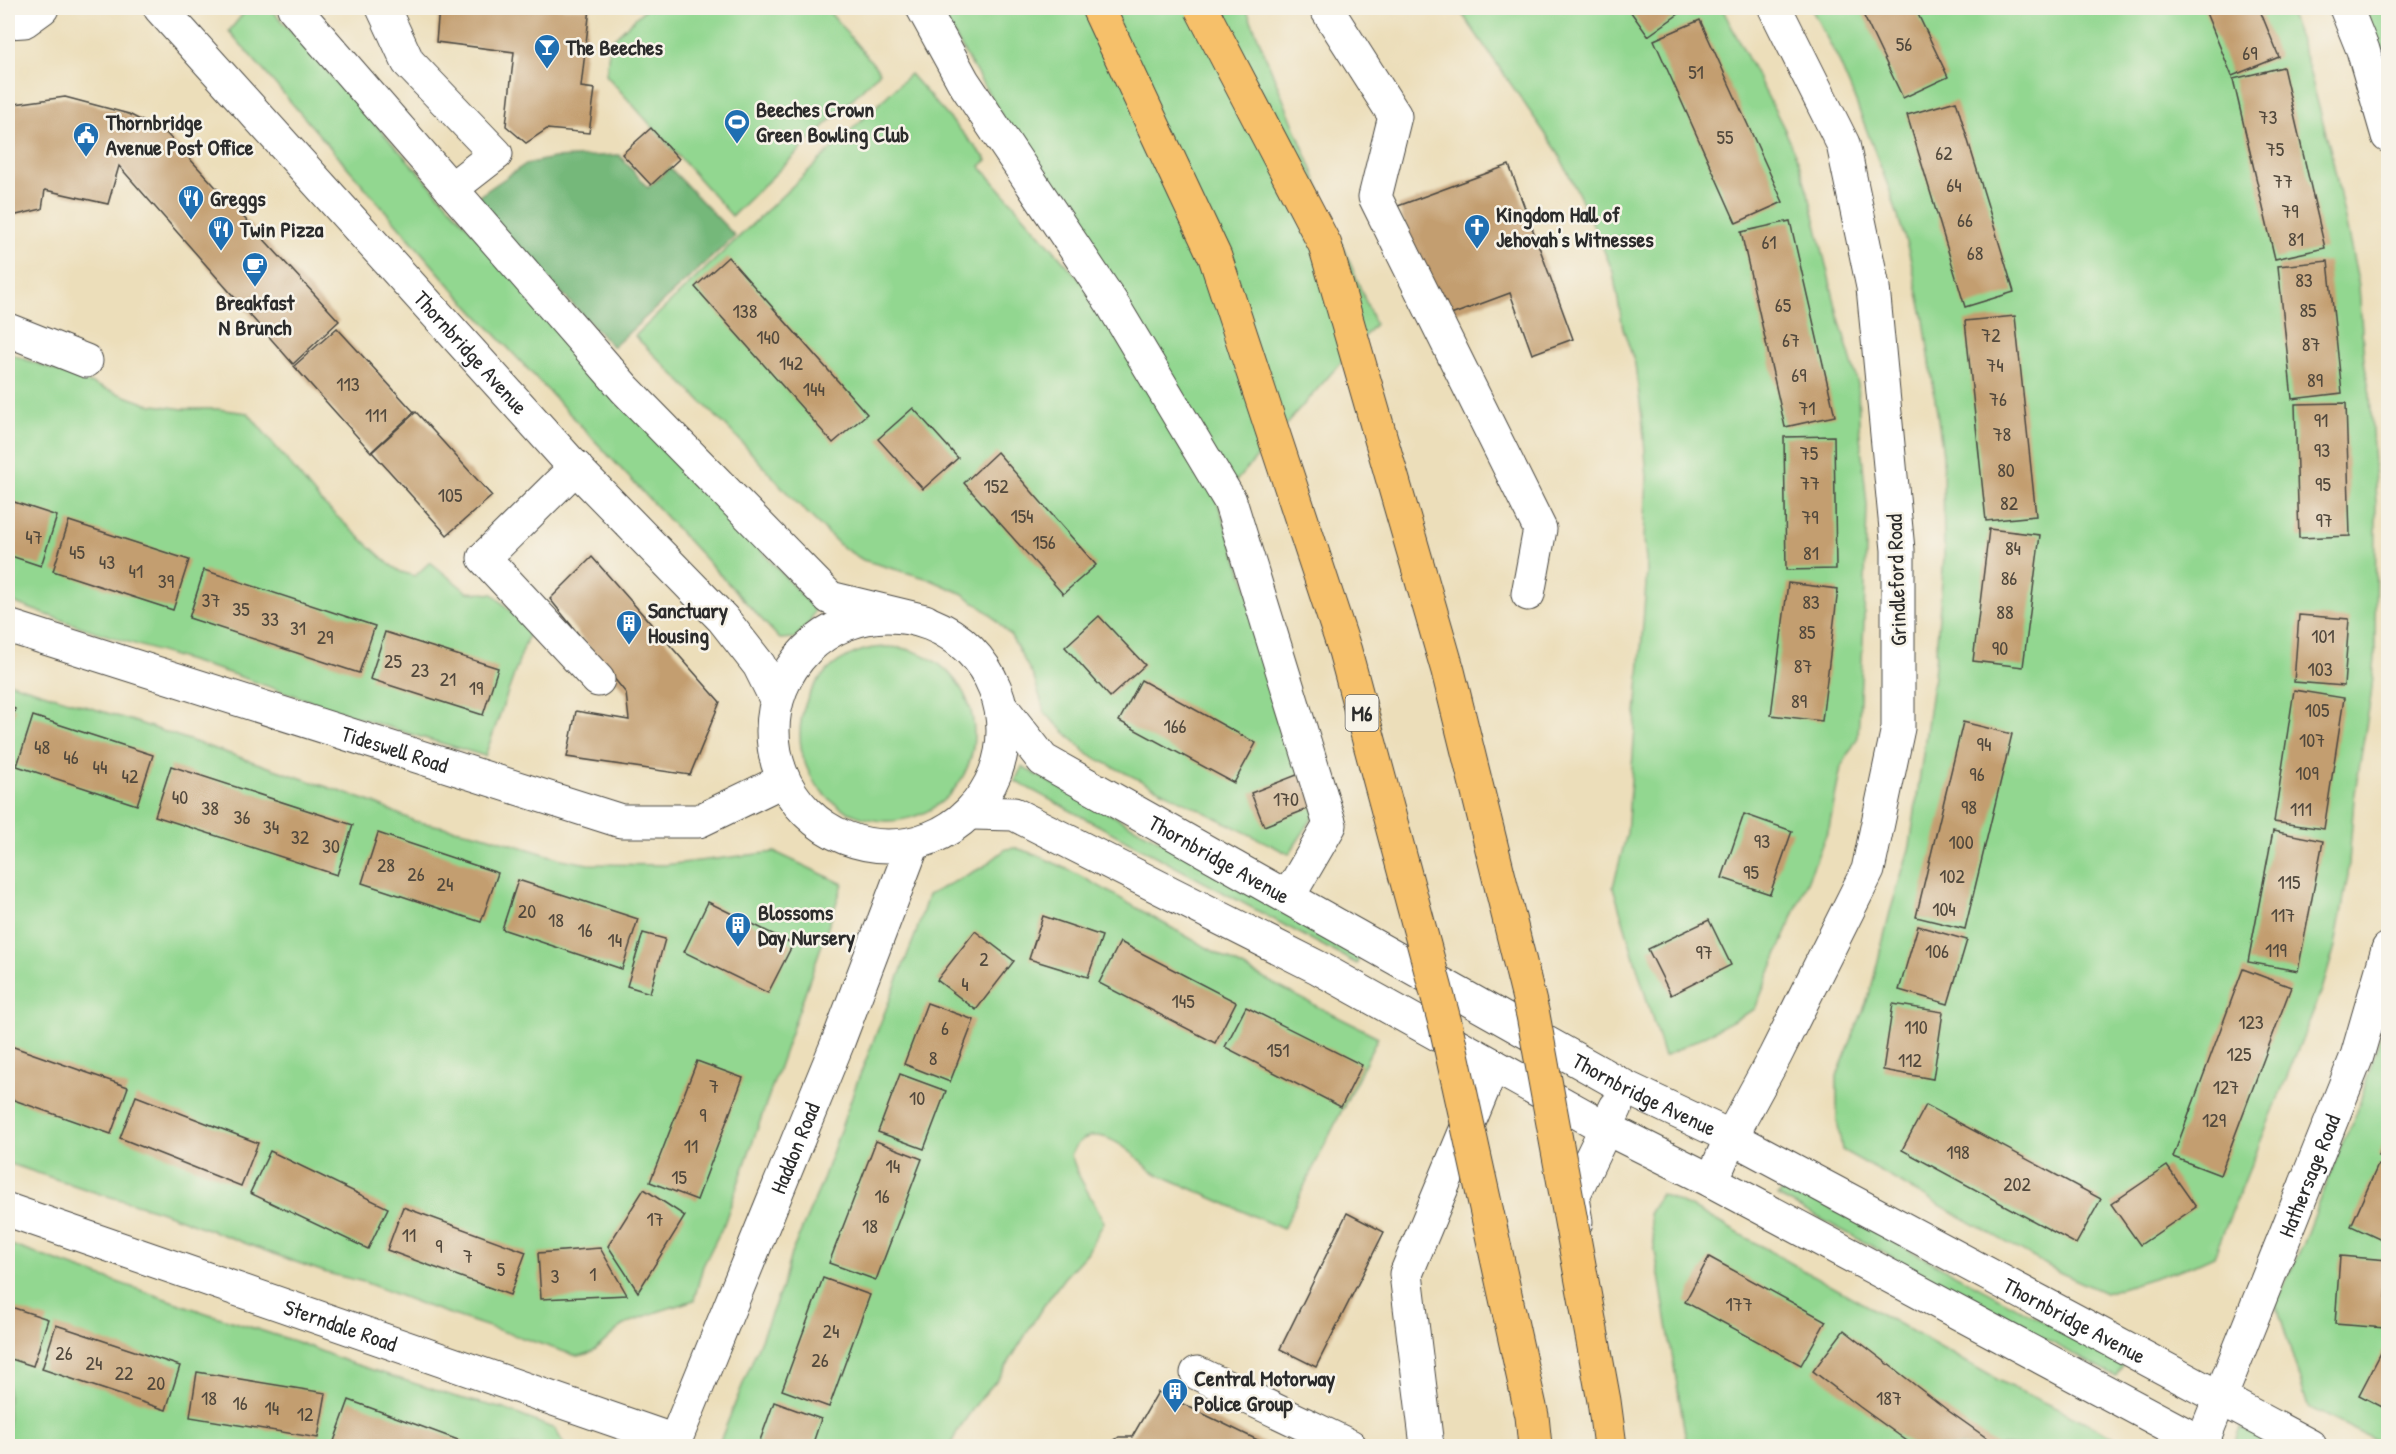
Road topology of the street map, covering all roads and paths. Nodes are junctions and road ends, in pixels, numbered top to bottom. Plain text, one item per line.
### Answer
1 (42, 8) edge
2 (160, 8) edge
3 (383, 8) edge
4 (922, 8) edge
5 (1098, 8) edge
6 (1201, 8) edge
7 (1326, 8) edge
8 (1775, 8) edge
9 (2346, 8) edge
10 (307, 12) edge
11 (8, 22) edge
12 (2388, 136) edge
13 (451, 189) junction
14 (8, 330) edge
15 (86, 360) dead end
16 (576, 467) junction
17 (1527, 594) dead end
18 (925, 621) junction
19 (8, 626) edge
20 (598, 680) dead end
21 (776, 699) junction
22 (1003, 709) junction
23 (782, 781) junction
24 (973, 813) junction
25 (912, 847) junction
26 (1288, 897) junction
27 (2388, 949) edge
28 (1493, 1065) junction
29 (1625, 1087) junction
30 (1549, 1096) junction
31 (1606, 1128) junction
32 (1731, 1137) junction
33 (1712, 1181) junction
34 (1572, 1198) junction
35 (8, 1210) edge
36 (1197, 1373) dead end
37 (2220, 1399) junction
38 (674, 1444) edge
39 (2204, 1445) edge
40 (1350, 1446) edge
41 (1427, 1446) edge
42 (1535, 1446) edge
43 (1611, 1446) edge
44 (2310, 1446) edge

1 - 11 street
2 - 16 street, Thornbridge Avenue
3 - 13 street
4 - 26 street
5 - 42 highway, M6, bridge
6 - 43 highway, bridge
7 - 17 street
8 - 32 street, Grindleford Road
9 - 12 street
10 - 13 street
13 - 18 street
14 - 15 street
16 - 20 street
16 - 21 street, Thornbridge Avenue
18 - 21 street
18 - 22 street
19 - 23 street, Tideswell Road
21 - 23 street
22 - 24 street
22 - 26 street, Thornbridge Avenue
23 - 25 street
24 - 25 street
24 - 28 street, Thornbridge Avenue
25 - 38 street, Haddon Road
26 - 29 street, Thornbridge Avenue
27 - 37 street, Hathersage Road
28 - 30 street, Thornbridge Avenue
28 - 41 street
29 - 31 street
29 - 32 street, Thornbridge Avenue
30 - 31 street, Thornbridge Avenue
30 - 34 street
31 - 33 street, Thornbridge Avenue
31 - 34 street
32 - 33 street, Grindleford Road
32 - 37 street, Thornbridge Avenue
33 - 39 street, Thornbridge Avenue
34 - 43 street
35 - 38 street, Sterndale Road
36 - 40 street
37 - 39 street, Hathersage Road
37 - 44 street, Thornbridge Avenue

